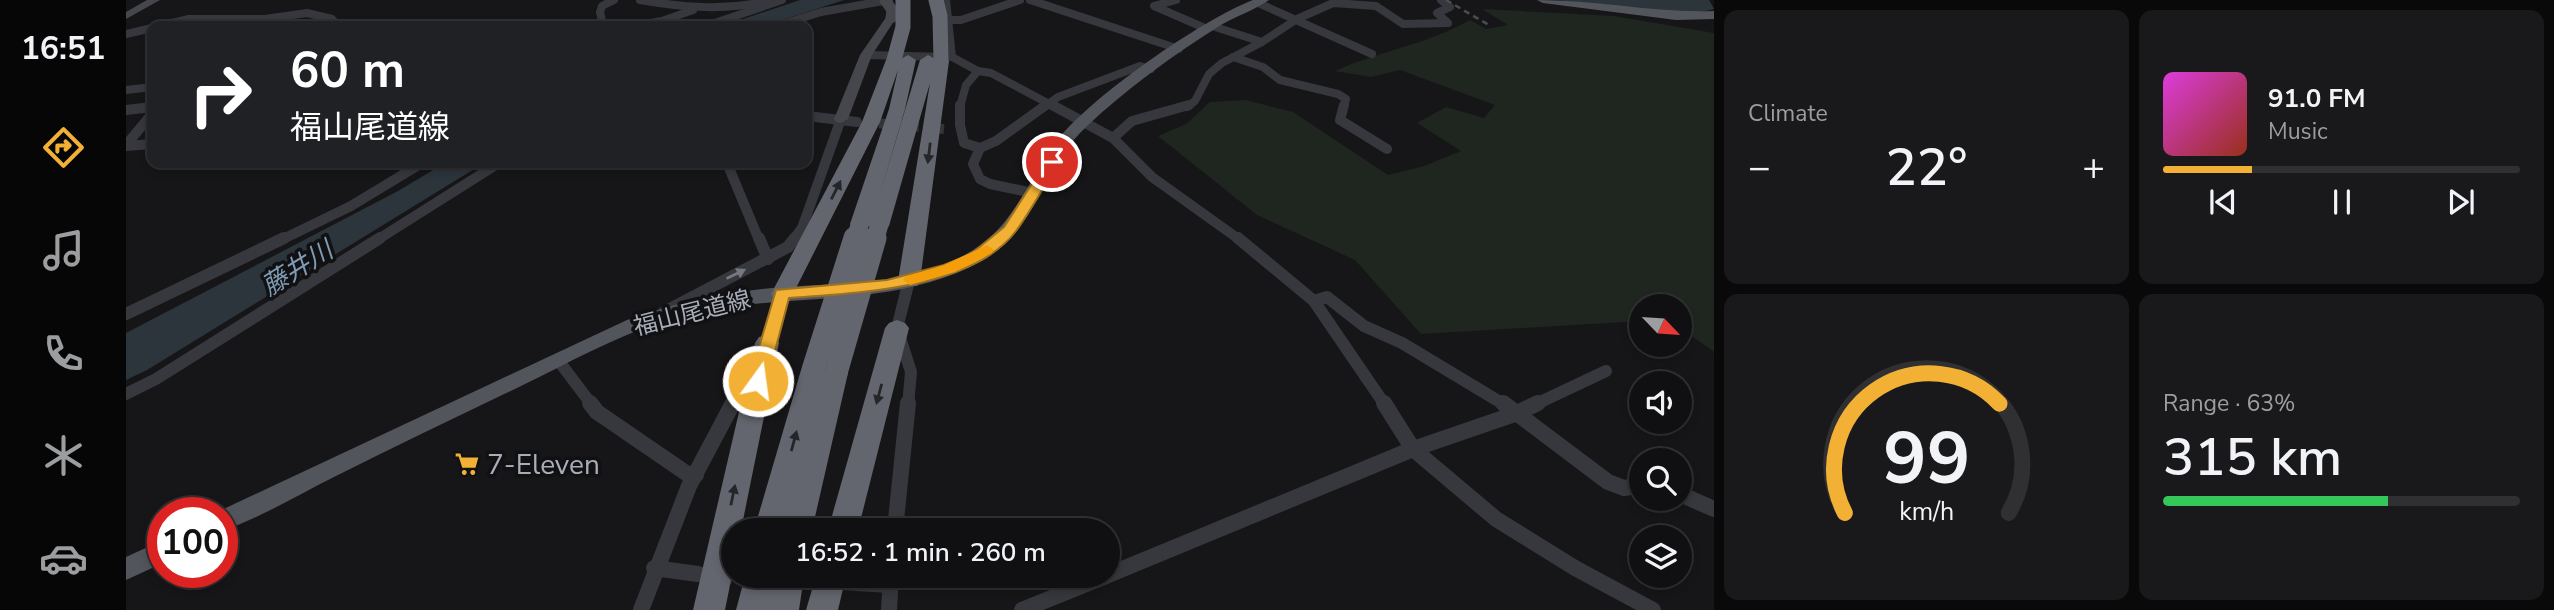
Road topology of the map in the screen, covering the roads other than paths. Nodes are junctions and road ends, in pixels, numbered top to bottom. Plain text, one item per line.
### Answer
1 (155, 0) edge
2 (614, 0) edge
3 (640, 0) edge
4 (773, 0) edge
5 (782, 0) edge
6 (866, 0) edge
7 (887, 0) edge
8 (905, 0) edge
9 (936, 0) edge
10 (946, 0) edge
11 (1020, 0) edge
12 (1030, 0) edge
13 (1176, 0) edge
14 (1441, 0) edge
15 (1543, 0) edge
16 (1259, 1) edge
17 (1366, 2) edge
18 (694, 10) junction
19 (821, 12) junction
20 (1714, 15) edge
21 (126, 16) edge
22 (1297, 19) junction
23 (949, 20) junction
24 (233, 21) edge
25 (334, 21) edge
26 (602, 21) edge
27 (662, 21) edge
28 (721, 21) edge
29 (793, 21) edge
30 (1210, 28) junction
31 (147, 29) edge
32 (126, 34) edge
33 (1262, 42) junction
34 (1179, 49) junction
35 (1372, 54) dead end
36 (866, 55) junction
37 (1233, 57) junction
38 (940, 59) junction
39 (901, 60) junction
40 (1151, 69) junction
41 (978, 71) junction
42 (147, 88) edge
43 (126, 90) edge
44 (1048, 102) junction
45 (147, 108) edge
46 (126, 110) edge
47 (812, 116) edge
48 (841, 118) junction
49 (147, 120) edge
50 (1083, 121) junction
51 (857, 122) tunnel mouth
52 (944, 129) tunnel mouth
53 (958, 129) junction
54 (1113, 138) junction
55 (147, 144) edge
56 (126, 146) edge
57 (980, 148) junction
58 (1387, 149) dead end
59 (414, 168) edge
60 (491, 168) edge
61 (729, 168) edge
62 (1033, 193) junction
63 (869, 225) junction
64 (768, 259) junction
65 (909, 281) junction
66 (782, 294) junction
67 (1314, 301) junction
68 (126, 314) edge
69 (654, 318) junction
70 (897, 328) junction
71 (767, 343) junction
72 (558, 360) junction
73 (824, 371) junction
74 (1606, 371) dead end
75 (126, 394) edge
76 (1515, 414) junction
77 (1413, 449) junction
78 (696, 475) junction
79 (1629, 487) edge
80 (1692, 499) edge
81 (1714, 509) edge
82 (238, 513) edge
83 (773, 518) edge
84 (799, 518) edge
85 (846, 518) edge
86 (896, 518) edge
87 (147, 559) edge
88 (654, 568) junction
89 (126, 569) edge
90 (1120, 570) edge
91 (698, 574) dead end
92 (757, 588) edge
93 (787, 588) edge
94 (837, 588) edge
95 (890, 588) edge
96 (1075, 588) edge
97 (641, 610) edge
98 (709, 610) edge
99 (752, 610) edge
100 (783, 610) edge
101 (822, 610) edge
102 (889, 610) edge
103 (1022, 610) edge
104 (1653, 610) edge

1 - 21 street
2 - 26 street
3 - 18 street
4 - 18 street
5 - 28 street
6 - 19 street
7 - 19 street
7 - 36 street, bridge
8 - 39 highway, bridge
9 - 38 highway
10 - 23 street
11 - 23 street
12 - 34 street
13 - 30 street
14 - 17 street
15 - 20 main road
16 - 22 street
16 - 30 main road, 福山尾道線
17 - 22 street
18 - 27 street
19 - 29 street
22 - 33 street
22 - 35 street
23 - 38 street
24 - 25 street
30 - 33 street
30 - 34 main road, 福山尾道線
31 - 32 street
33 - 37 street
34 - 40 main road, 福山尾道線
36 - 38 street
36 - 48 street
37 - 54 street
37 - 58 street
38 - 41 street
38 - 63 highway
38 -> 65 highway
39 - 63 highway
66 -> 39 highway
40 - 44 street
40 - 50 main road, 福山尾道線
41 - 44 street
41 - 53 street
42 - 43 street
44 - 50 street
44 - 57 street
45 - 46 street
47 - 48 street
48 - 51 street
48 - 64 street
49 - 56 street
50 - 54 street
50 - 62 main road, 福山尾道線
52 - 53 street
53 - 57 street
54 - 67 street
55 - 56 street
57 - 62 street
59 - 68 street
60 - 75 street
61 - 64 street
62 - 65 main road, 福山尾道線
63 - 73 highway, bridge
69 -> 64 street
65 - 66 main road, 福山尾道線
65 - 70 street
66 - 69 main road, 福山尾道線
66 - 71 street
67 - 76 street
67 - 77 street
69 - 72 main road, 福山尾道線
70 -> 85 highway
70 - 86 street
71 - 78 street
98 -> 71 highway
72 - 78 street
72 - 82 main road, 福山尾道線
83 -> 73 highway
73 - 84 highway
74 - 76 street
76 - 77 street
76 - 79 street
77 - 90 street
77 - 104 street
78 - 88 street
80 - 81 street
87 - 89 main road
88 - 91 street
88 - 97 street
92 - 99 highway
93 - 100 highway
94 - 101 highway
95 - 102 street
96 - 103 street

